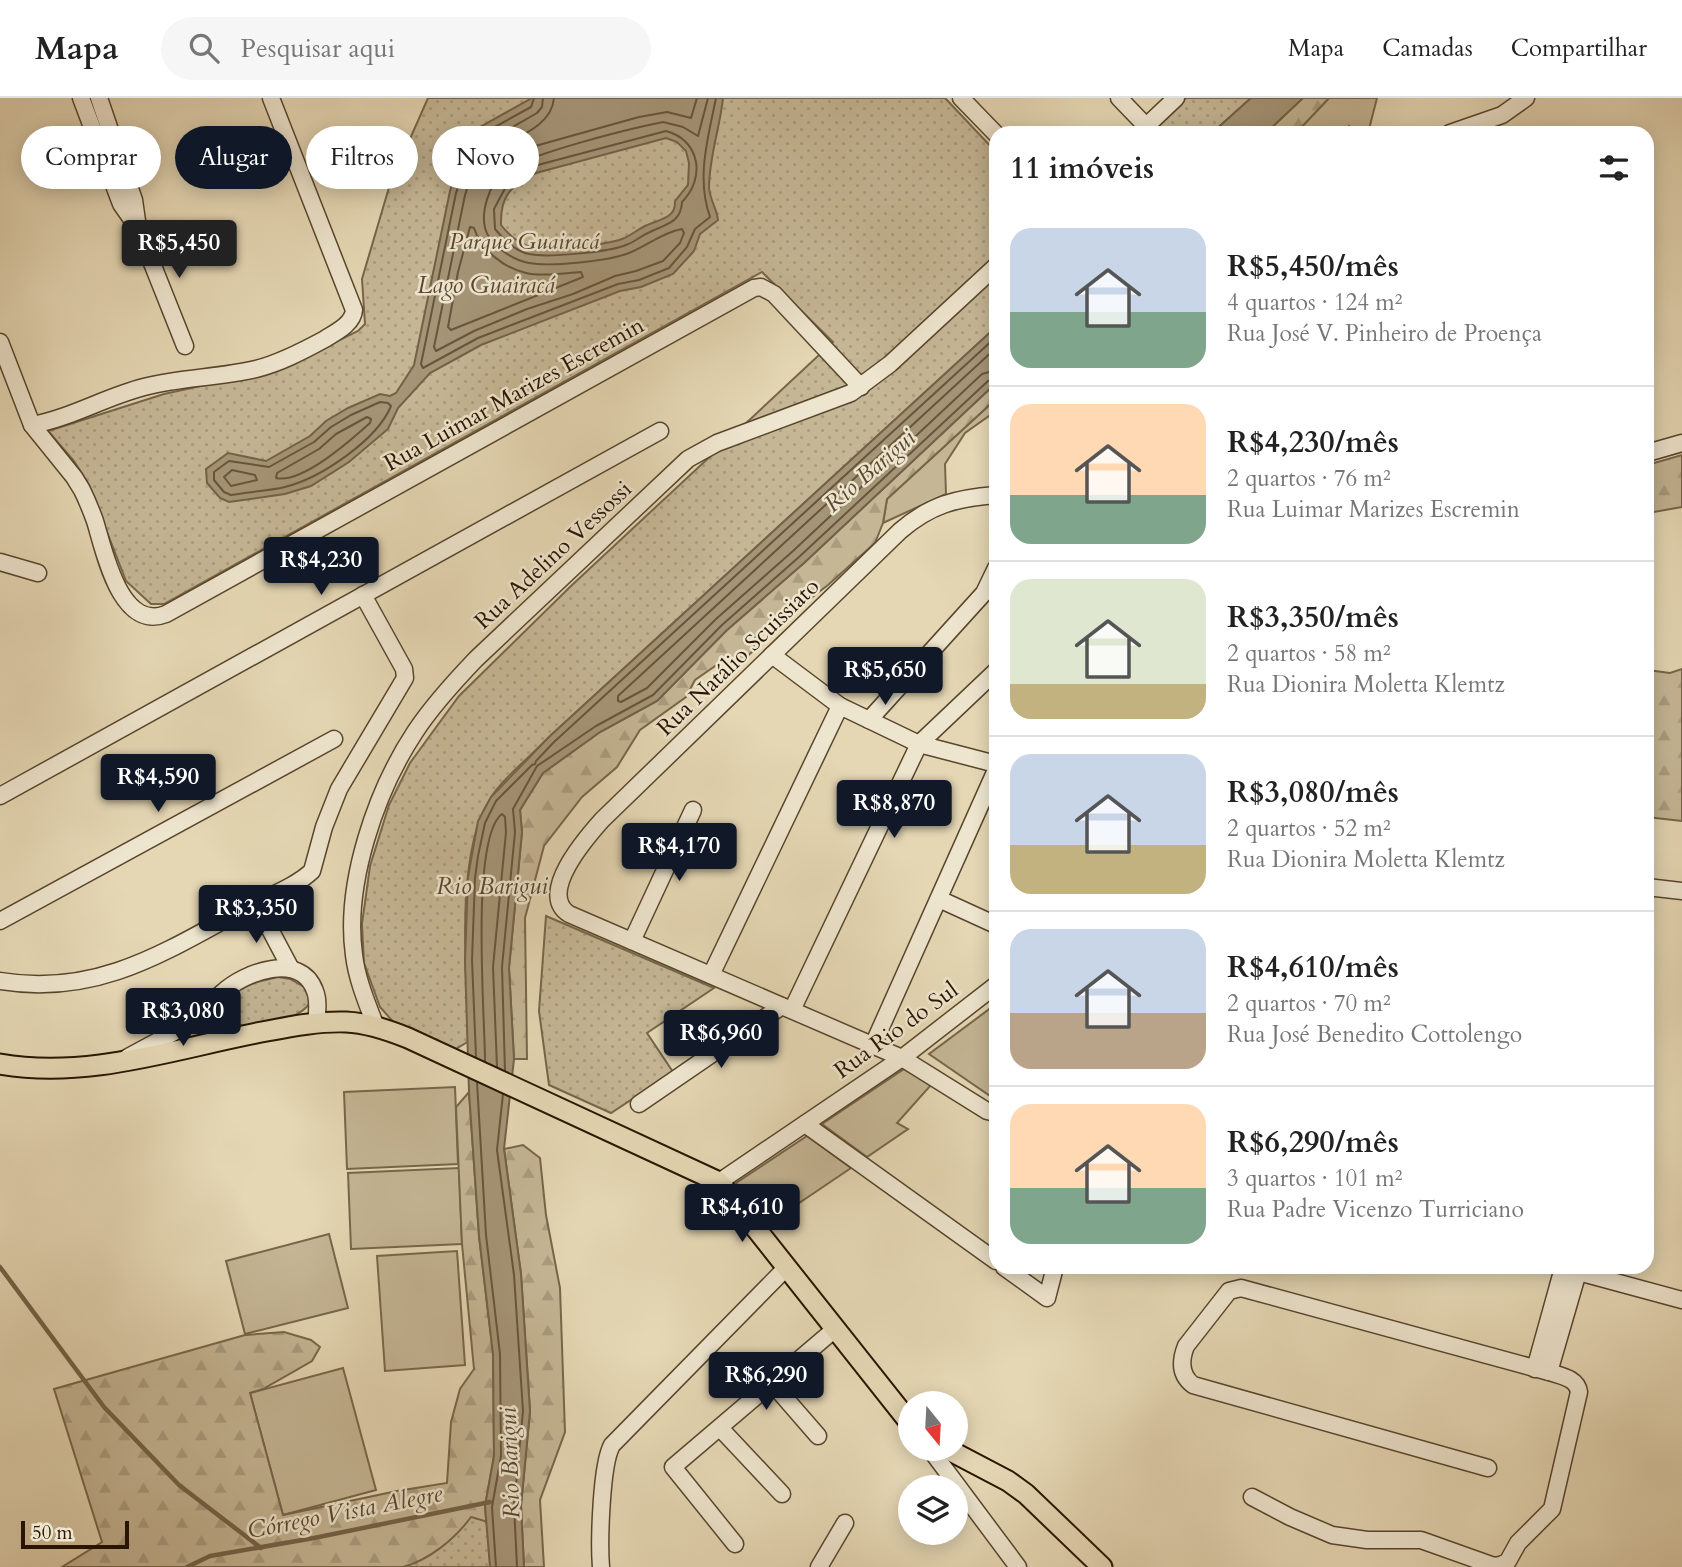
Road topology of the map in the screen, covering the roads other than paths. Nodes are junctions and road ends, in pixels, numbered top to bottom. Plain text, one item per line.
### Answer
1 (81, 98) edge
2 (99, 98) edge
3 (271, 98) edge
4 (961, 98) edge
5 (1119, 98) edge
6 (1176, 98) edge
7 (1526, 98) edge
8 (1140, 126) edge
9 (1145, 126) edge
10 (1491, 126) edge
11 (989, 127) edge
12 (138, 228) junction
13 (989, 272) edge
14 (0, 342) edge
15 (185, 346) dead end
16 (860, 387) junction
17 (32, 425) junction
18 (660, 431) dead end
19 (1682, 443) edge
20 (1654, 451) edge
21 (989, 496) edge
22 (0, 562) edge
23 (38, 573) dead end
24 (989, 583) edge
25 (363, 595) junction
26 (772, 655) junction
27 (989, 678) edge
28 (977, 689) junction
29 (989, 693) edge
30 (840, 706) junction
31 (869, 720) junction
32 (334, 739) dead end
33 (919, 744) junction
34 (989, 762) edge
35 (989, 786) edge
36 (0, 796) edge
37 (693, 810) dead end
38 (1654, 888) edge
39 (1682, 891) edge
40 (939, 899) junction
41 (256, 903) junction
42 (0, 921) edge
43 (989, 922) edge
44 (632, 941) junction
45 (291, 969) junction
46 (712, 975) junction
47 (0, 981) edge
48 (989, 990) edge
49 (222, 993) junction
50 (787, 1008) junction
51 (316, 1024) junction
52 (376, 1027) junction
53 (231, 1038) junction
54 (873, 1045) junction
55 (902, 1058) junction
56 (116, 1062) junction
57 (0, 1064) edge
58 (639, 1104) dead end
59 (989, 1112) edge
60 (805, 1124) junction
61 (719, 1182) junction
62 (989, 1256) edge
63 (787, 1267) junction
64 (1014, 1274) edge
65 (1053, 1274) edge
66 (1566, 1274) edge
67 (1586, 1274) edge
68 (1682, 1300) edge
69 (835, 1329) junction
70 (1542, 1370) junction
71 (772, 1383) junction
72 (898, 1408) edge
73 (720, 1428) junction
74 (818, 1436) dead end
75 (968, 1460) edge
76 (939, 1461) edge
77 (1488, 1468) dead end
78 (782, 1494) dead end
79 (1252, 1497) dead end
80 (845, 1523) dead end
81 (735, 1544) dead end
82 (601, 1567) edge
83 (819, 1567) edge
84 (1018, 1567) edge
85 (1102, 1567) edge

1 - 12 street
2 - 12 street
3 - 17 street
4 - 11 street
5 - 8 street
6 - 9 street
7 - 10 street
12 - 15 street
13 - 16 street, Rua Adelino Vessossi
14 - 17 street
16 - 17 street, Rua Luimar Marizes Escremin
16 - 52 street, Rua Adelino Vessossi
18 - 25 street
19 - 20 street
21 - 26 street, Rua Natálio Scuissiato
22 - 23 street
24 - 31 street
25 - 36 street
25 - 41 street
26 - 30 street
26 - 44 street, Rua Natálio Scuissiato
27 - 28 street
28 - 29 street
28 - 33 street
30 - 31 street
30 - 46 street
31 - 33 street
32 - 42 street
33 - 34 street
33 - 50 street
35 - 40 street
37 - 44 street
38 - 39 street
40 - 43 street
40 - 54 street
41 - 45 street
41 - 47 street
44 - 46 street
45 - 49 street
45 - 51 street
46 - 50 street
48 - 55 street, Rua Rio do Sul
49 - 53 street
49 - 56 street
50 - 54 street
50 - 58 street
51 - 52 main road
51 - 53 main road
52 - 61 main road
53 - 56 main road
54 - 55 street
55 - 59 street
55 - 60 street, Rua Rio do Sul
56 - 57 main road
60 - 61 street, Rua Rio do Sul
60 - 62 street
61 - 63 main road
63 - 69 main road
63 - 82 street
64 - 65 street
66 - 70 street
67 - 68 street
69 - 71 street
69 - 72 main road
70 - 77 street
70 - 79 street
71 - 73 street
71 - 74 street
73 - 78 street
73 - 81 street
75 - 85 main road
76 - 84 street
80 - 83 street

